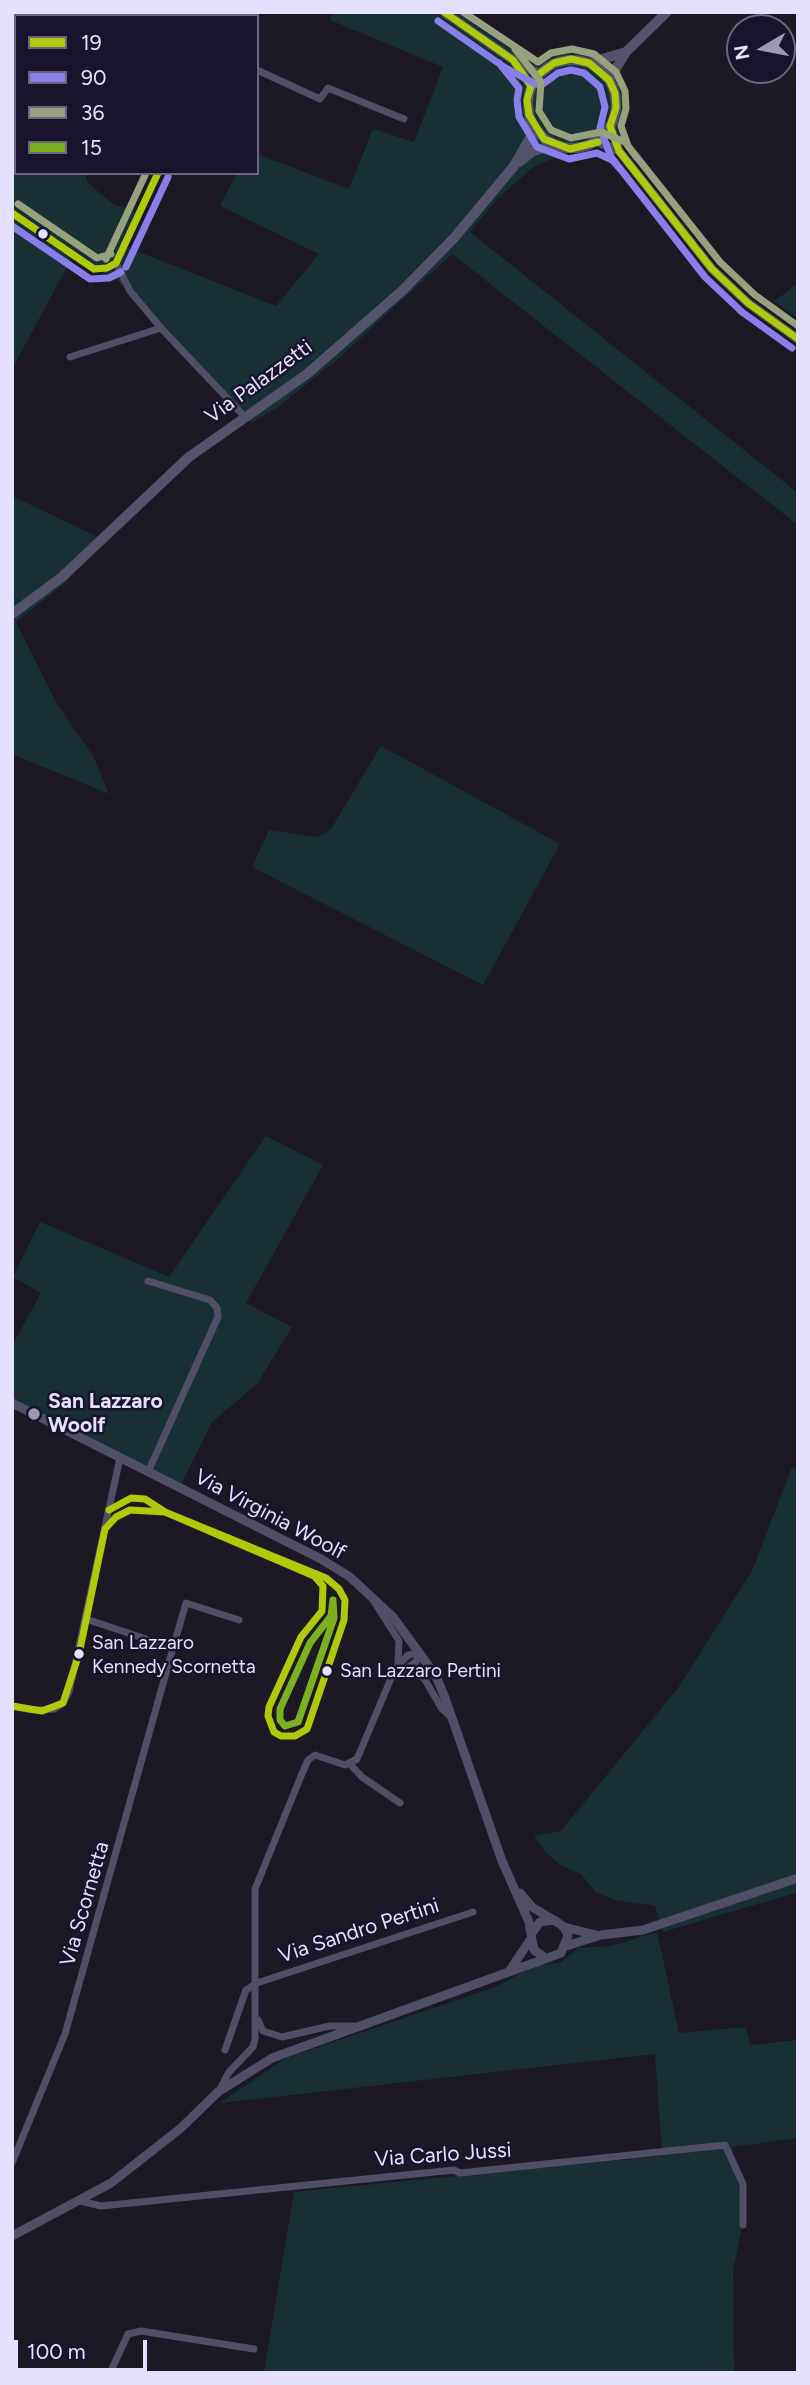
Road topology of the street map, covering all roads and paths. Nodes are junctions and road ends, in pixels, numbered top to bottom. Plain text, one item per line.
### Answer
1 (444, 12) edge
2 (667, 12) edge
3 (626, 52) junction
4 (513, 60) junction
5 (589, 63) junction
6 (259, 71) edge
7 (539, 74) junction
8 (609, 79) junction
9 (531, 86) junction
10 (404, 119) dead end
11 (610, 126) junction
12 (535, 129) junction
13 (598, 142) junction
14 (555, 145) junction
15 (619, 151) junction
16 (514, 166) junction
17 (157, 175) edge
18 (12, 213) edge
19 (116, 263) junction
20 (161, 328) junction
21 (798, 339) edge
22 (70, 357) dead end
23 (244, 416) junction
24 (12, 614) edge
25 (148, 1281) dead end
26 (12, 1403) edge
27 (120, 1458) junction
28 (148, 1472) junction
29 (371, 1596) junction
30 (86, 1619) junction
31 (239, 1620) dead end
32 (173, 1648) junction
33 (420, 1653) junction
34 (398, 1669) junction
35 (12, 1706) edge
36 (454, 1720) junction
37 (350, 1764) junction
38 (400, 1803) dead end
39 (798, 1878) edge
40 (510, 1880) junction
41 (473, 1912) dead end
42 (554, 1920) junction
43 (565, 1927) junction
44 (601, 1935) junction
45 (530, 1937) junction
46 (566, 1946) junction
47 (544, 1957) junction
48 (509, 1972) junction
49 (257, 1983) junction
50 (257, 2015) junction
51 (356, 2026) junction
52 (225, 2050) dead end
53 (218, 2092) junction
54 (12, 2162) edge
55 (80, 2201) junction
56 (743, 2225) dead end
57 (12, 2236) edge
58 (254, 2349) dead end
59 (110, 2373) edge

1 - 4 street
2 - 3 main road
3 - 5 main road
3 - 8 main road
4 - 7 street
4 - 9 street
5 - 7 main road
5 - 8 main road
6 - 10 street
7 - 9 main road
8 - 11 main road
9 - 12 main road
11 - 13 main road
11 - 15 street
12 - 14 main road
12 - 16 main road, Via Palazzetti
13 - 14 main road, Via Palazzetti
13 - 15 street
14 - 16 main road, Via Palazzetti
15 - 21 street
16 - 23 main road, Via Palazzetti
17 - 19 street
18 - 19 street
19 - 20 street
20 - 22 street
20 - 23 street
23 - 24 main road, Via Palazzetti
25 - 28 street
26 - 27 street, Via Virginia Woolf
27 - 28 street, Via Virginia Woolf
27 - 30 street
28 - 29 street, Via Virginia Woolf
29 - 33 street, Via Virginia Woolf
29 - 34 street, Via Virginia Woolf
30 - 32 street
30 - 35 street
31 - 32 street, Via Scornetta
32 - 54 street, Via Scornetta
33 - 34 street
33 - 36 street, Via Virginia Woolf
34 - 36 street, Via Virginia Woolf
34 - 37 street
36 - 40 street, Via Virginia Woolf
37 - 38 street, Via Sandro Pertini
37 - 49 street, Via Sandro Pertini
39 - 44 street
40 - 42 street, Via Virginia Woolf
40 - 45 street, Via Virginia Woolf
41 - 49 street, Via Sandro Pertini
42 - 43 street
42 - 45 street
43 - 44 street
43 - 46 street
44 - 46 street
45 - 47 street
45 - 48 street
46 - 47 street
47 - 48 street
48 - 51 street
49 - 50 street, Via Sandro Pertini
49 - 52 street, Via Sandro Pertini
50 - 51 street
50 - 53 street, Via Sandro Pertini
51 - 53 street
53 - 55 street
55 - 56 street, Via Carlo Jussi
55 - 57 street
58 - 59 street

